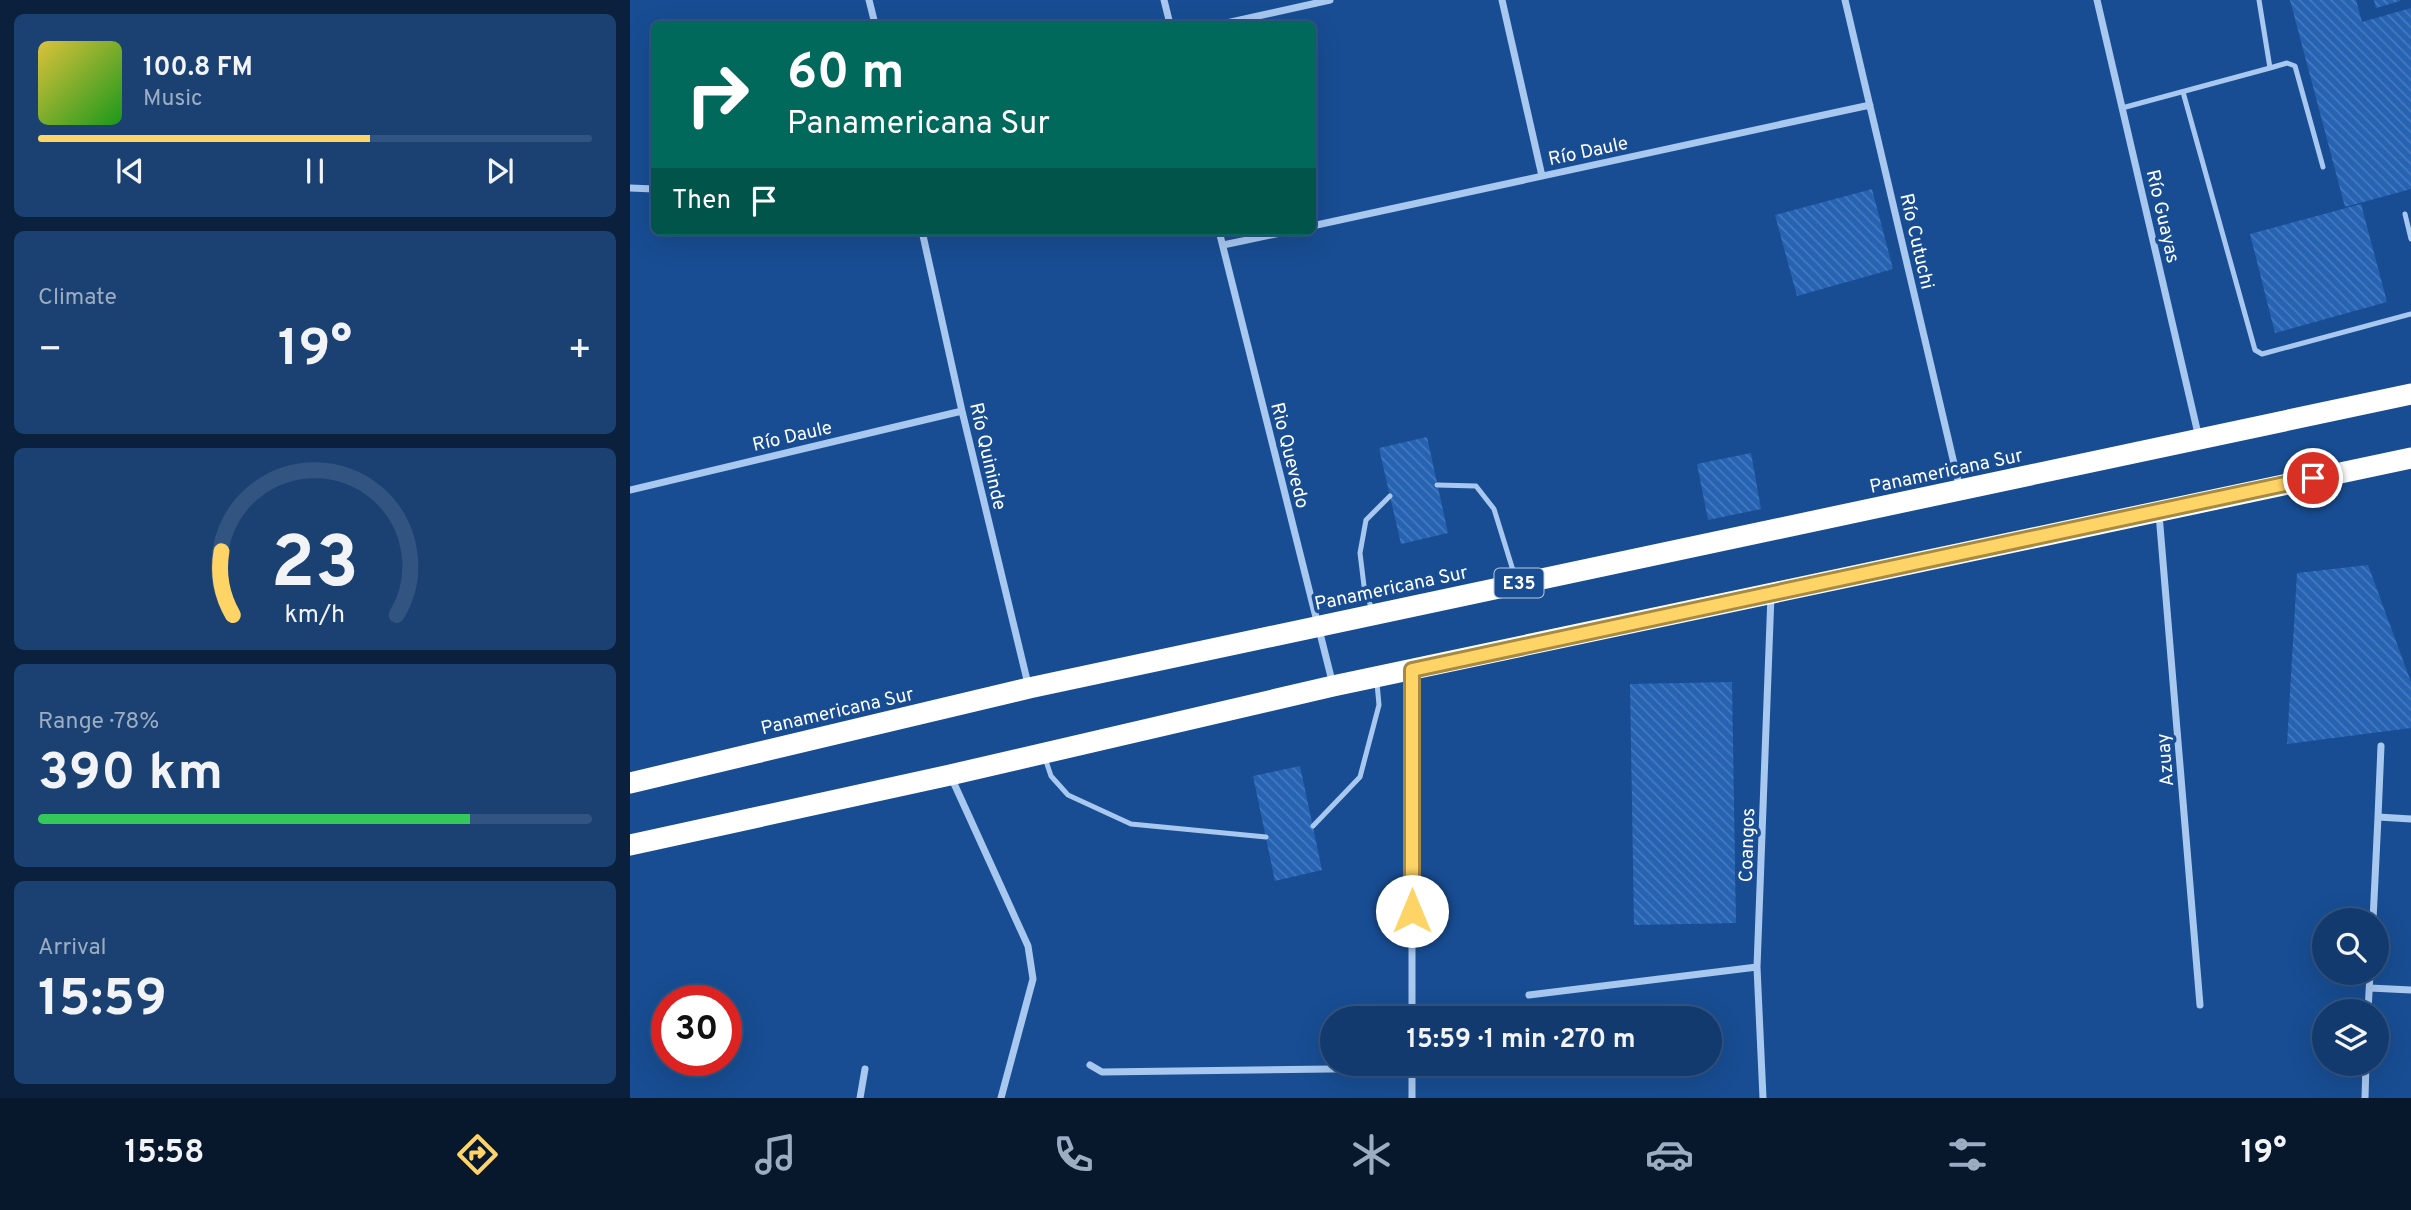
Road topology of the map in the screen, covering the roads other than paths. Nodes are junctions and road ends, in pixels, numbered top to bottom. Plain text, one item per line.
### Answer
1 (869, 0) edge
2 (1164, 0) edge
3 (1330, 0) edge
4 (1502, 0) edge
5 (1845, 0) edge
6 (2097, 0) edge
7 (2259, 0) edge
8 (874, 21) edge
9 (1169, 21) edge
10 (1236, 21) edge
11 (2270, 68) junction
12 (2183, 92) junction
13 (1870, 105) junction
14 (2122, 108) junction
15 (2323, 167) dead end
16 (1542, 176) junction
17 (630, 188) edge
18 (651, 189) edge
19 (2405, 214) dead end
20 (1316, 225) edge
21 (923, 235) edge
22 (1220, 235) edge
23 (1272, 235) edge
24 (2411, 239) edge
25 (1223, 246) junction
26 (2411, 314) edge
27 (2411, 394) edge
28 (962, 411) junction
29 (2199, 439) junction
30 (2411, 458) edge
31 (1437, 485) dead end
32 (630, 490) edge
33 (1960, 490) junction
34 (1390, 496) dead end
35 (2159, 512) junction
36 (1517, 583) junction
37 (1771, 593) junction
38 (1374, 614) junction
39 (1317, 626) junction
40 (1412, 670) junction
41 (1377, 677) junction
42 (1333, 686) junction
43 (1029, 688) junction
44 (2381, 746) dead end
45 (1044, 752) junction
46 (950, 775) junction
47 (630, 783) edge
48 (2378, 817) junction
49 (2411, 819) edge
50 (1313, 826) dead end
51 (1266, 837) dead end
52 (630, 845) edge
53 (2374, 908) edge
54 (1757, 967) junction
55 (2370, 988) joint
56 (2411, 990) edge
57 (1529, 995) dead end
58 (2369, 999) edge
59 (2200, 1005) dead end
60 (1412, 1006) edge
61 (1090, 1065) dead end
62 (1320, 1068) edge
63 (865, 1069) dead end
64 (1412, 1076) edge
65 (2365, 1076) edge
66 (860, 1098) edge
67 (1001, 1098) edge
68 (1412, 1098) edge
69 (1763, 1098) edge
70 (2364, 1098) edge

1 - 8 street
2 - 9 street
3 - 10 street
4 - 16 street
5 - 13 street, Río Cutuchi
6 - 14 street, Río Guayas
7 - 11 lane
11 - 12 lane
11 - 15 lane
12 - 14 lane
12 - 26 lane
13 - 16 street, Río Daule
13 - 33 street, Río Cutuchi
14 - 29 street, Río Guayas
16 - 20 street, Río Daule
17 - 18 street
19 - 24 lane
21 - 28 street, Río Quininde
22 - 25 street, Rio Quevedo
23 - 25 street
25 - 39 street, Rio Quevedo
27 - 29 highway, Panamericana Sur / E35
28 - 32 street, Río Daule
28 - 43 street, Río Quininde
29 - 33 highway, Panamericana Sur / E35
30 - 35 highway
31 - 36 lane
33 - 36 highway, Panamericana Sur / E35
34 - 38 lane
35 - 37 highway
35 - 59 street, Azuay
36 - 38 highway, Panamericana Sur / E35
37 - 40 highway
37 - 54 street, Coangos
38 - 39 highway, Panamericana Sur / E35
39 - 42 street, Rio Quevedo
39 - 43 highway, Panamericana Sur / E35
40 - 41 highway
40 - 60 street
41 - 42 highway
41 - 50 lane
42 - 45 highway
43 - 47 highway, Panamericana Sur / E35
44 - 48 street
45 - 46 highway
45 - 51 lane
46 - 52 highway
46 - 67 street
48 - 49 street
48 - 53 street
54 - 57 street
54 - 69 street, Coangos
55 - 56 street
55 - 58 street
61 - 62 street
63 - 66 street
64 - 68 street
65 - 70 street

